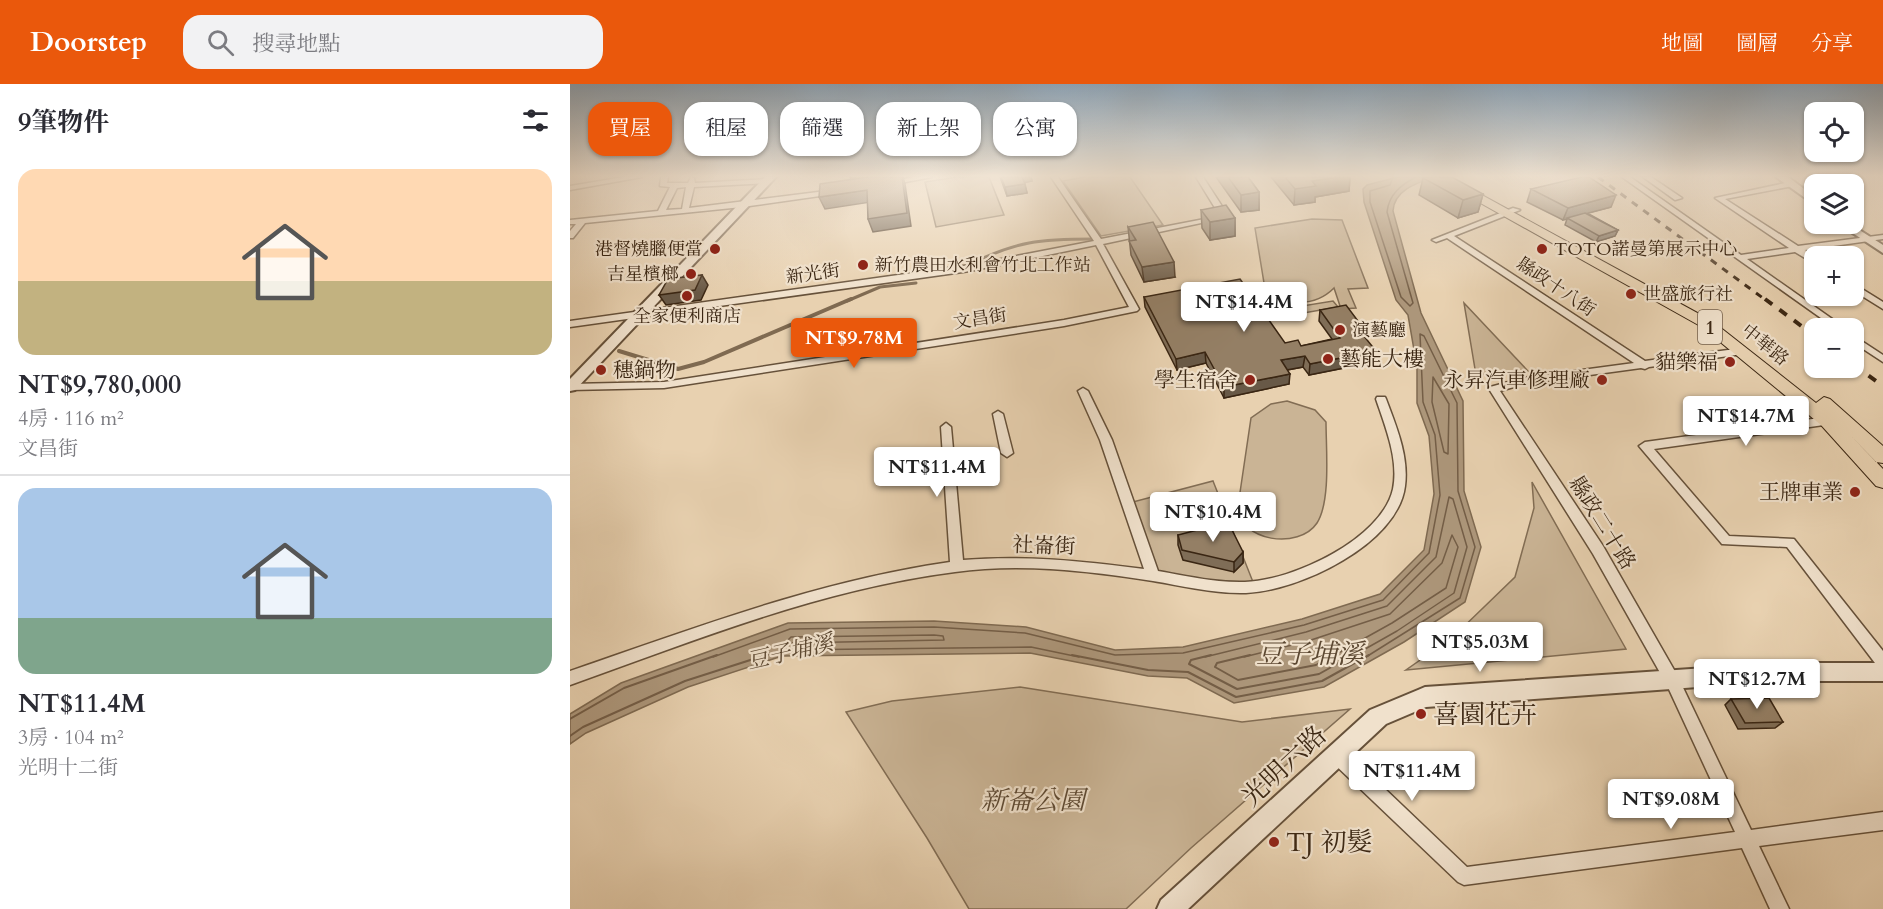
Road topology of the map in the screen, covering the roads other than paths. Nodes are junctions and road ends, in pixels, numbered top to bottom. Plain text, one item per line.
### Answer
1 (636, 216) edge
2 (732, 216) edge
3 (1080, 216) edge
4 (1225, 216) edge
5 (1503, 216) edge
6 (1518, 216) edge
7 (1519, 216) edge
8 (1681, 216) edge
9 (1745, 216) edge
10 (582, 221) junction
11 (570, 222) edge
12 (1858, 234) edge
13 (570, 236) edge
14 (1449, 236) junction
15 (1883, 237) edge
16 (1436, 240) dead end
17 (1867, 240) junction
18 (1098, 241) junction
19 (1883, 250) edge
20 (1798, 251) junction
21 (1804, 255) edge
22 (1741, 257) junction
23 (1864, 294) edge
24 (1883, 306) edge
25 (636, 316) junction
26 (1826, 318) edge
27 (570, 324) edge
28 (1864, 346) edge
29 (1743, 351) junction
30 (1883, 359) edge
31 (1645, 366) junction
32 (570, 387) edge
33 (1083, 391) dead end
34 (1381, 399) dead end
35 (998, 414) dead end
36 (1835, 420) junction
37 (946, 427) dead end
38 (1007, 453) dead end
39 (1883, 457) edge
40 (1883, 481) edge
41 (957, 566) junction
42 (1153, 576) junction
43 (1883, 662) edge
44 (1883, 672) edge
45 (570, 678) edge
46 (1672, 680) junction
47 (1336, 754) junction
48 (1883, 821) edge
49 (1748, 837) junction
50 (1170, 909) edge
51 (1780, 909) edge

1 - 10 street
2 - 25 street
3 - 18 street, 文昌街
4 - 18 street, 新光街
5 - 14 street
6 - 29 main road, 中華路 / 1
7 - 36 main road, 中華路 / 1
8 - 22 street
9 - 20 street
10 - 11 street
10 - 13 street
12 - 17 street
14 - 16 street
14 - 31 street, 縣政十八街
15 - 17 street
17 - 19 street
17 - 20 street
18 - 25 street, 新光街
18 - 32 street, 文昌街
20 - 21 street
20 - 22 street
22 - 26 street
23 - 24 street
25 - 27 street, 新光街
25 - 32 street
28 - 30 street
29 - 31 street, 縣政二十路
29 - 36 main road, 中華路 / 1
31 - 46 street, 縣政二十路
33 - 42 street
34 - 42 street, 社崙街
35 - 38 street
36 - 39 main road, 中華路 / 1
36 - 40 main road, 中華路 / 1
36 - 43 street
37 - 41 street
41 - 42 street, 社崙街
41 - 45 street, 社崙街
44 - 46 street, 光明六路
46 - 47 street, 光明六路
46 - 49 street, 縣政二十路
47 - 49 street
47 - 50 street, 光明六路
48 - 49 street
49 - 51 street, 縣政二十路

